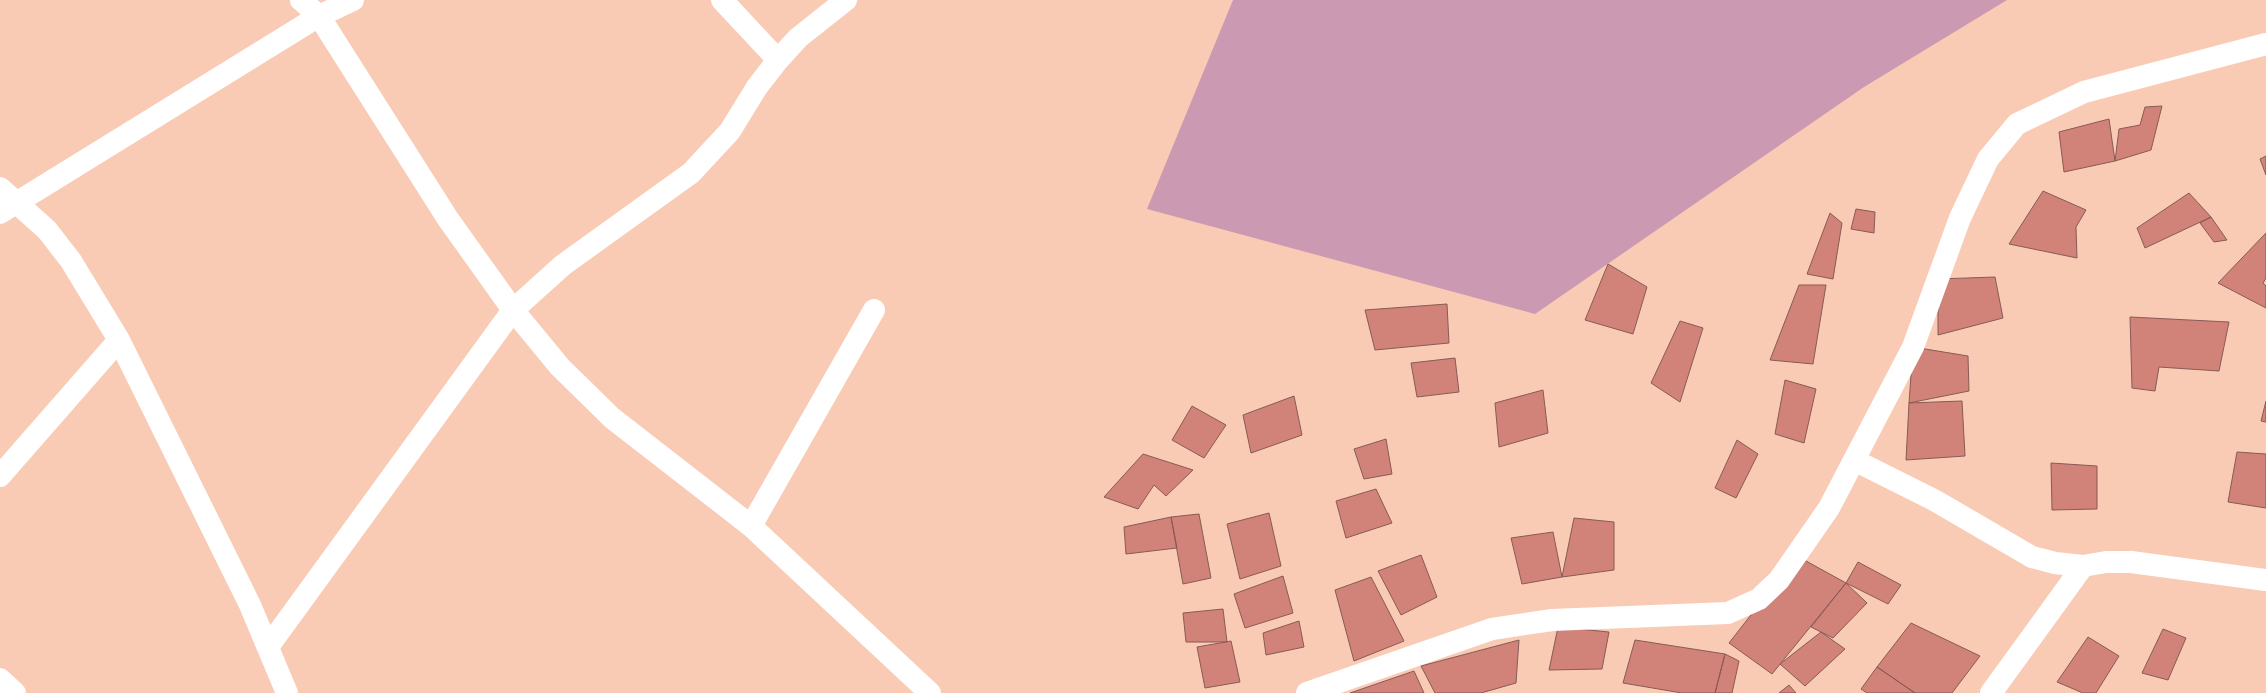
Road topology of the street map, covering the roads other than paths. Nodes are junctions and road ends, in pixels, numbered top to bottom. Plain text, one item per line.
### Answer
1 (301, 0) edge
2 (353, 0) edge
3 (722, 0) edge
4 (846, 0) edge
5 (319, 16) junction
6 (2266, 44) edge
7 (778, 60) junction
8 (0, 188) edge
9 (9, 208) edge
10 (513, 310) junction
11 (874, 310) dead end
12 (119, 340) junction
13 (1854, 460) junction
14 (0, 476) edge
15 (751, 526) junction
16 (2082, 566) junction
17 (2266, 580) edge
18 (268, 647) junction
19 (0, 679) edge
20 (14, 693) edge
21 (287, 693) edge
22 (930, 693) edge
23 (1307, 693) edge
24 (1991, 693) edge

1 - 5 street
2 - 5 street
3 - 7 street
4 - 7 street
5 - 9 street
5 - 10 street
6 - 13 street
7 - 10 street
8 - 9 street
9 - 12 street
10 - 15 street
10 - 18 street
11 - 15 street
12 - 14 street
12 - 18 street
13 - 16 street
13 - 23 street
15 - 22 street
16 - 17 street
16 - 24 street
18 - 21 street
19 - 20 street

